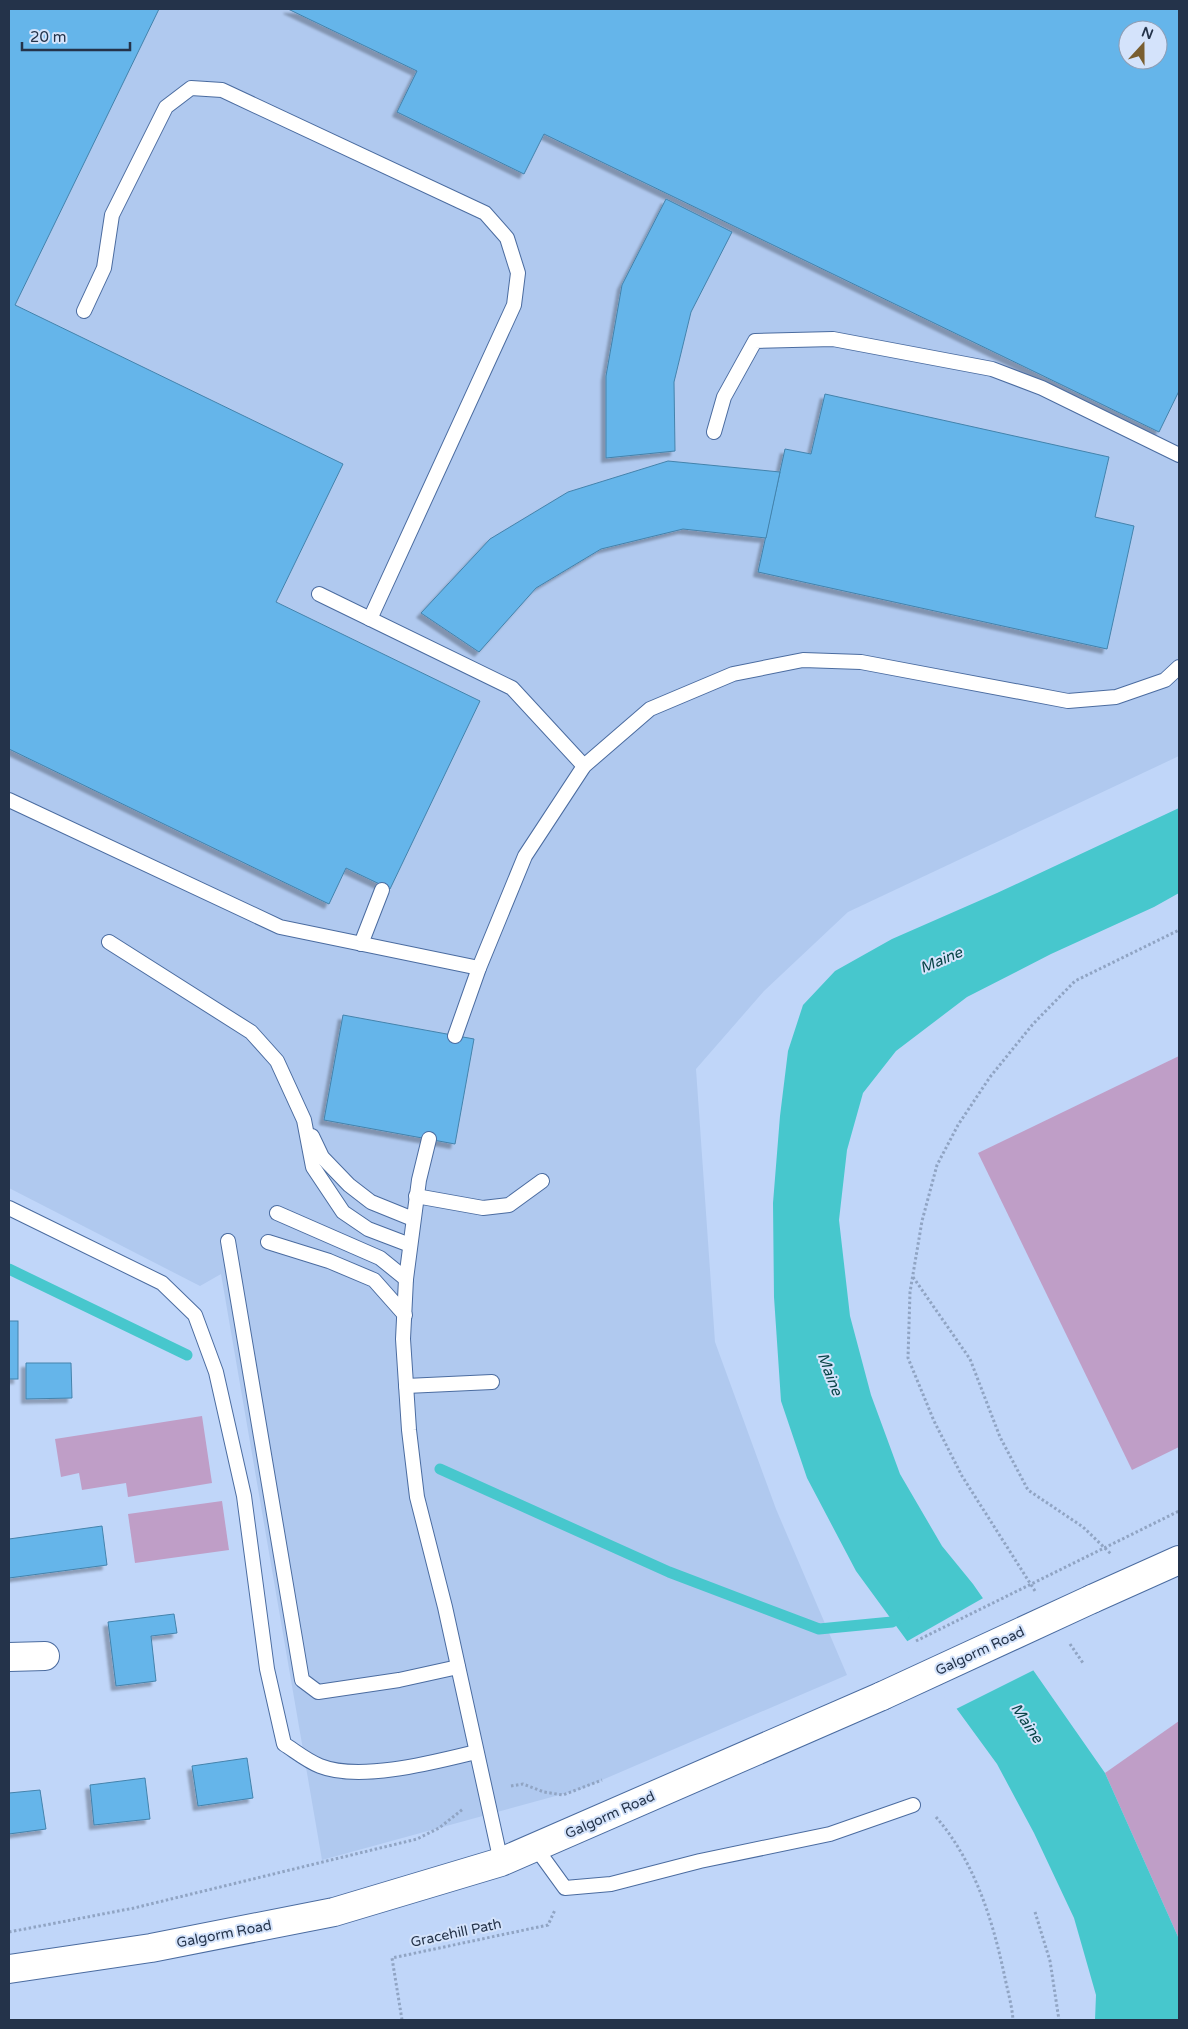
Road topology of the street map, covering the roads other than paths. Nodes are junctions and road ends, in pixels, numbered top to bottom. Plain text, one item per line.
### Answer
1 (84, 311) dead end
2 (714, 432) dead end
3 (1179, 455) edge
4 (319, 594) dead end
5 (370, 619) junction
6 (1179, 667) edge
7 (584, 766) junction
8 (9, 800) edge
9 (382, 890) dead end
10 (109, 942) dead end
11 (361, 944) junction
12 (479, 968) junction
13 (455, 1036) dead end
14 (304, 1120) junction
15 (429, 1139) dead end
16 (542, 1181) dead end
17 (416, 1196) junction
18 (9, 1208) edge
19 (277, 1213) dead end
20 (413, 1219) junction
21 (228, 1241) dead end
22 (268, 1242) dead end
23 (410, 1245) junction
24 (406, 1279) junction
25 (404, 1315) junction
26 (492, 1382) dead end
27 (406, 1386) junction
28 (1179, 1560) edge
29 (45, 1656) dead end
30 (9, 1657) edge
31 (458, 1667) junction
32 (476, 1752) junction
33 (913, 1805) road end
34 (536, 1848) junction
35 (501, 1862) junction
36 (9, 1969) edge

1 - 5 lane
2 - 3 lane
4 - 5 lane
5 - 7 lane
6 - 7 lane
7 - 12 lane
8 - 11 lane
9 - 11 lane
10 - 14 lane
11 - 12 lane
12 - 13 lane
14 - 20 lane
14 - 23 lane
15 - 17 lane
16 - 17 lane
17 - 20 lane
18 - 32 lane
19 - 24 lane
20 - 23 lane
21 - 31 lane
22 - 25 lane
23 - 24 lane
24 - 25 lane
25 - 27 lane
26 - 27 lane
27 - 31 lane
28 - 34 main road, Galgorm Road, bridge
29 - 30 main road
31 - 32 lane
32 - 35 lane
33 - 34 lane
34 - 35 main road, Galgorm Road
35 - 36 main road, Galgorm Road

